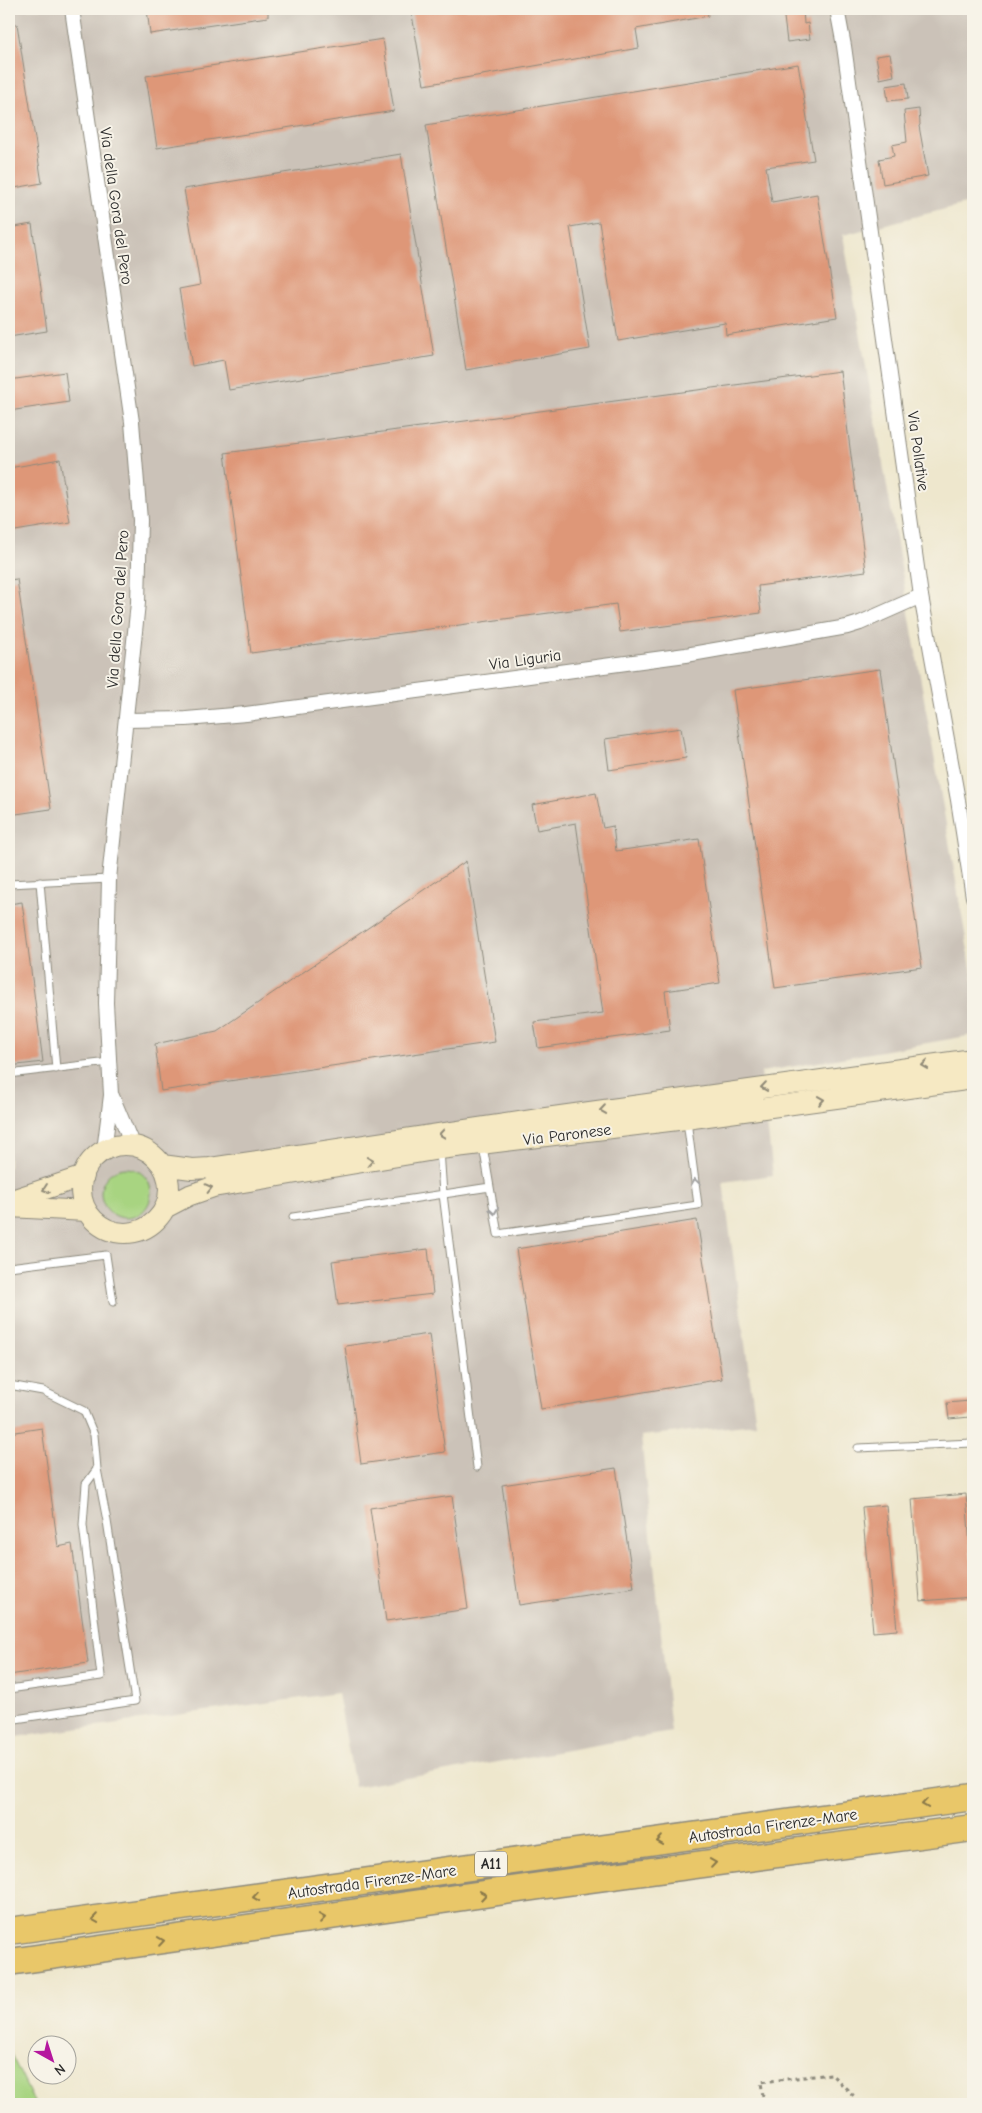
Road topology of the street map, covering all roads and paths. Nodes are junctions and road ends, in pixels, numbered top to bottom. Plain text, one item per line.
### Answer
1 (72, 9) edge
2 (837, 9) edge
3 (921, 596) junction
4 (126, 720) junction
5 (109, 879) junction
6 (40, 882) junction
7 (9, 884) edge
8 (973, 897) edge
9 (973, 1059) edge
10 (109, 1062) junction
11 (56, 1069) junction
12 (9, 1074) edge
13 (973, 1079) edge
14 (111, 1095) junction
15 (686, 1119) junction
16 (483, 1143) junction
17 (133, 1146) junction
18 (440, 1149) junction
19 (104, 1151) junction
20 (162, 1165) junction
21 (84, 1176) junction
22 (490, 1187) junction
23 (443, 1194) junction
24 (9, 1201) edge
25 (9, 1207) edge
26 (165, 1208) junction
27 (87, 1211) junction
28 (293, 1217) dead end
29 (9, 1267) edge
30 (113, 1302) dead end
31 (9, 1385) edge
32 (973, 1443) edge
33 (858, 1448) dead end
34 (477, 1467) dead end
35 (97, 1469) junction
36 (9, 1689) edge
37 (9, 1720) edge
38 (973, 1797) edge
39 (973, 1828) edge
40 (9, 1932) edge
41 (9, 1962) edge
42 (856, 2098) dead end
43 (764, 2104) edge

1 - 4 street, Via della Gora del Pero
2 - 3 street, Via Pollative
3 - 4 street, Via Liguria
3 - 8 street, Via Pollative
4 - 5 street, Via della Gora del Pero
5 - 6 lane
5 - 10 street, Via della Gora del Pero
6 - 7 lane
6 - 11 lane
9 -> 20 main road, Via Paronese
10 - 11 lane
10 - 14 street, Via della Gora del Pero
11 - 12 lane
15 -> 13 main road, Via Paronese
14 - 17 street, Via della Gora del Pero
14 - 19 street, Via della Gora del Pero
15 - 16 main road, Via Paronese
22 -> 15 lane
16 - 18 main road, Via Paronese
16 - 22 lane
17 - 19 main road
17 - 20 main road
18 - 23 lane
26 -> 18 main road, Via Paronese
19 - 21 main road
20 - 26 main road
21 -> 24 main road
21 - 27 main road
22 - 23 lane
23 - 28 lane
23 - 34 lane
25 - 27 main road
26 - 27 main road, Via Paronese
29 - 30 lane
31 - 35 lane
32 - 33 lane
35 - 36 lane
35 - 37 lane
38 -> 40 highway, Autostrada Firenze-Mare / A11
41 -> 39 highway, Autostrada Firenze-Mare / A11
42 - 43 path

